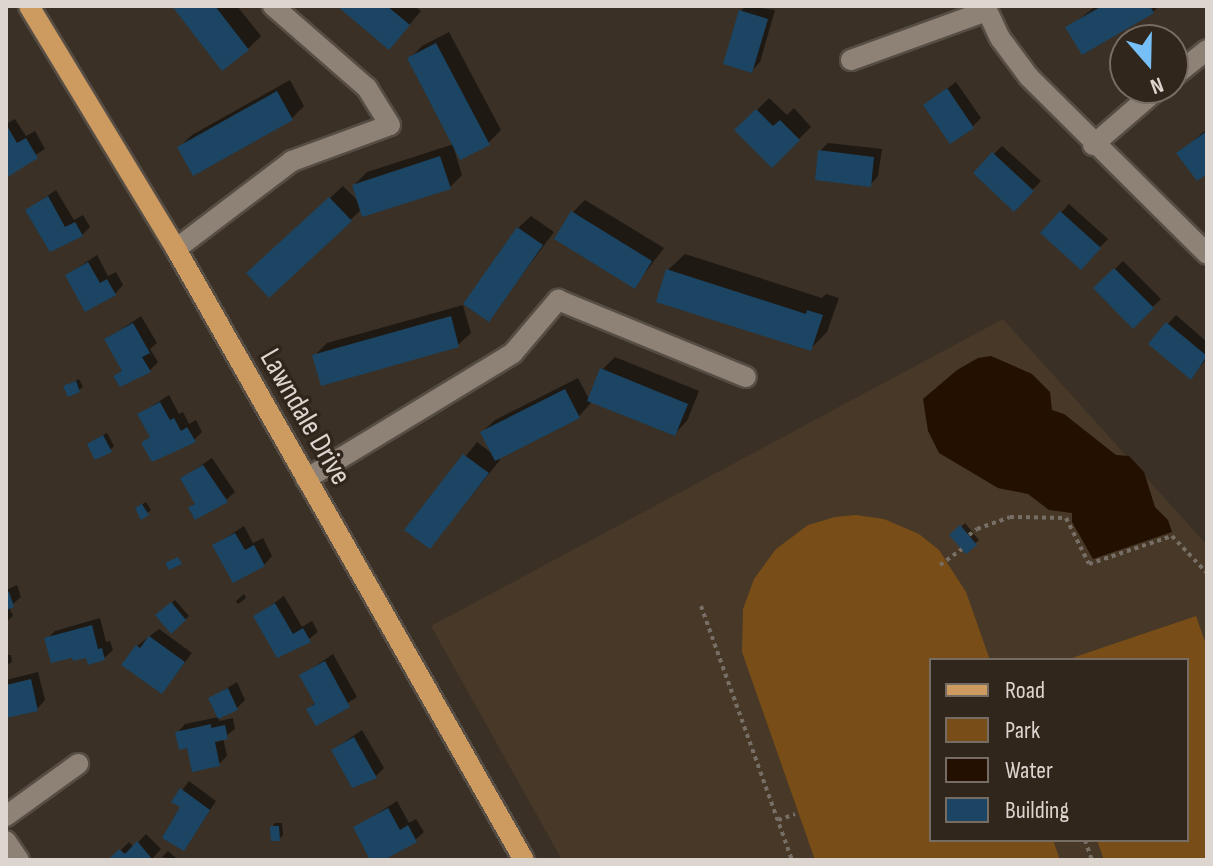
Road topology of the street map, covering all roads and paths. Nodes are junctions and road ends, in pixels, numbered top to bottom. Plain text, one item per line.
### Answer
1 (29, 6) edge
2 (273, 6) edge
3 (986, 8) edge
4 (1207, 50) edge
5 (851, 60) dead end
6 (1189, 64) edge
7 (1140, 104) edge
8 (1093, 145) junction
9 (176, 249) junction
10 (1207, 254) edge
11 (746, 377) dead end
12 (306, 479) junction
13 (969, 535) dead end
14 (962, 549) dead end
15 (940, 565) dead end
16 (1207, 573) edge
17 (701, 606) dead end
18 (78, 764) dead end
19 (795, 814) dead end
20 (6, 816) edge
21 (778, 820) junction
22 (6, 841) edge
23 (19, 860) edge
24 (524, 860) edge
25 (792, 860) edge

1 - 9 main road, Lawndale Drive
2 - 9 street
3 - 5 street
3 - 8 street
4 - 6 street
7 - 8 street
8 - 10 street
9 - 12 main road, Lawndale Drive
11 - 12 street
12 - 24 main road, Lawndale Drive
13 - 16 path
14 - 15 path
17 - 21 path
18 - 20 street
19 - 21 path
21 - 25 path
22 - 23 street

